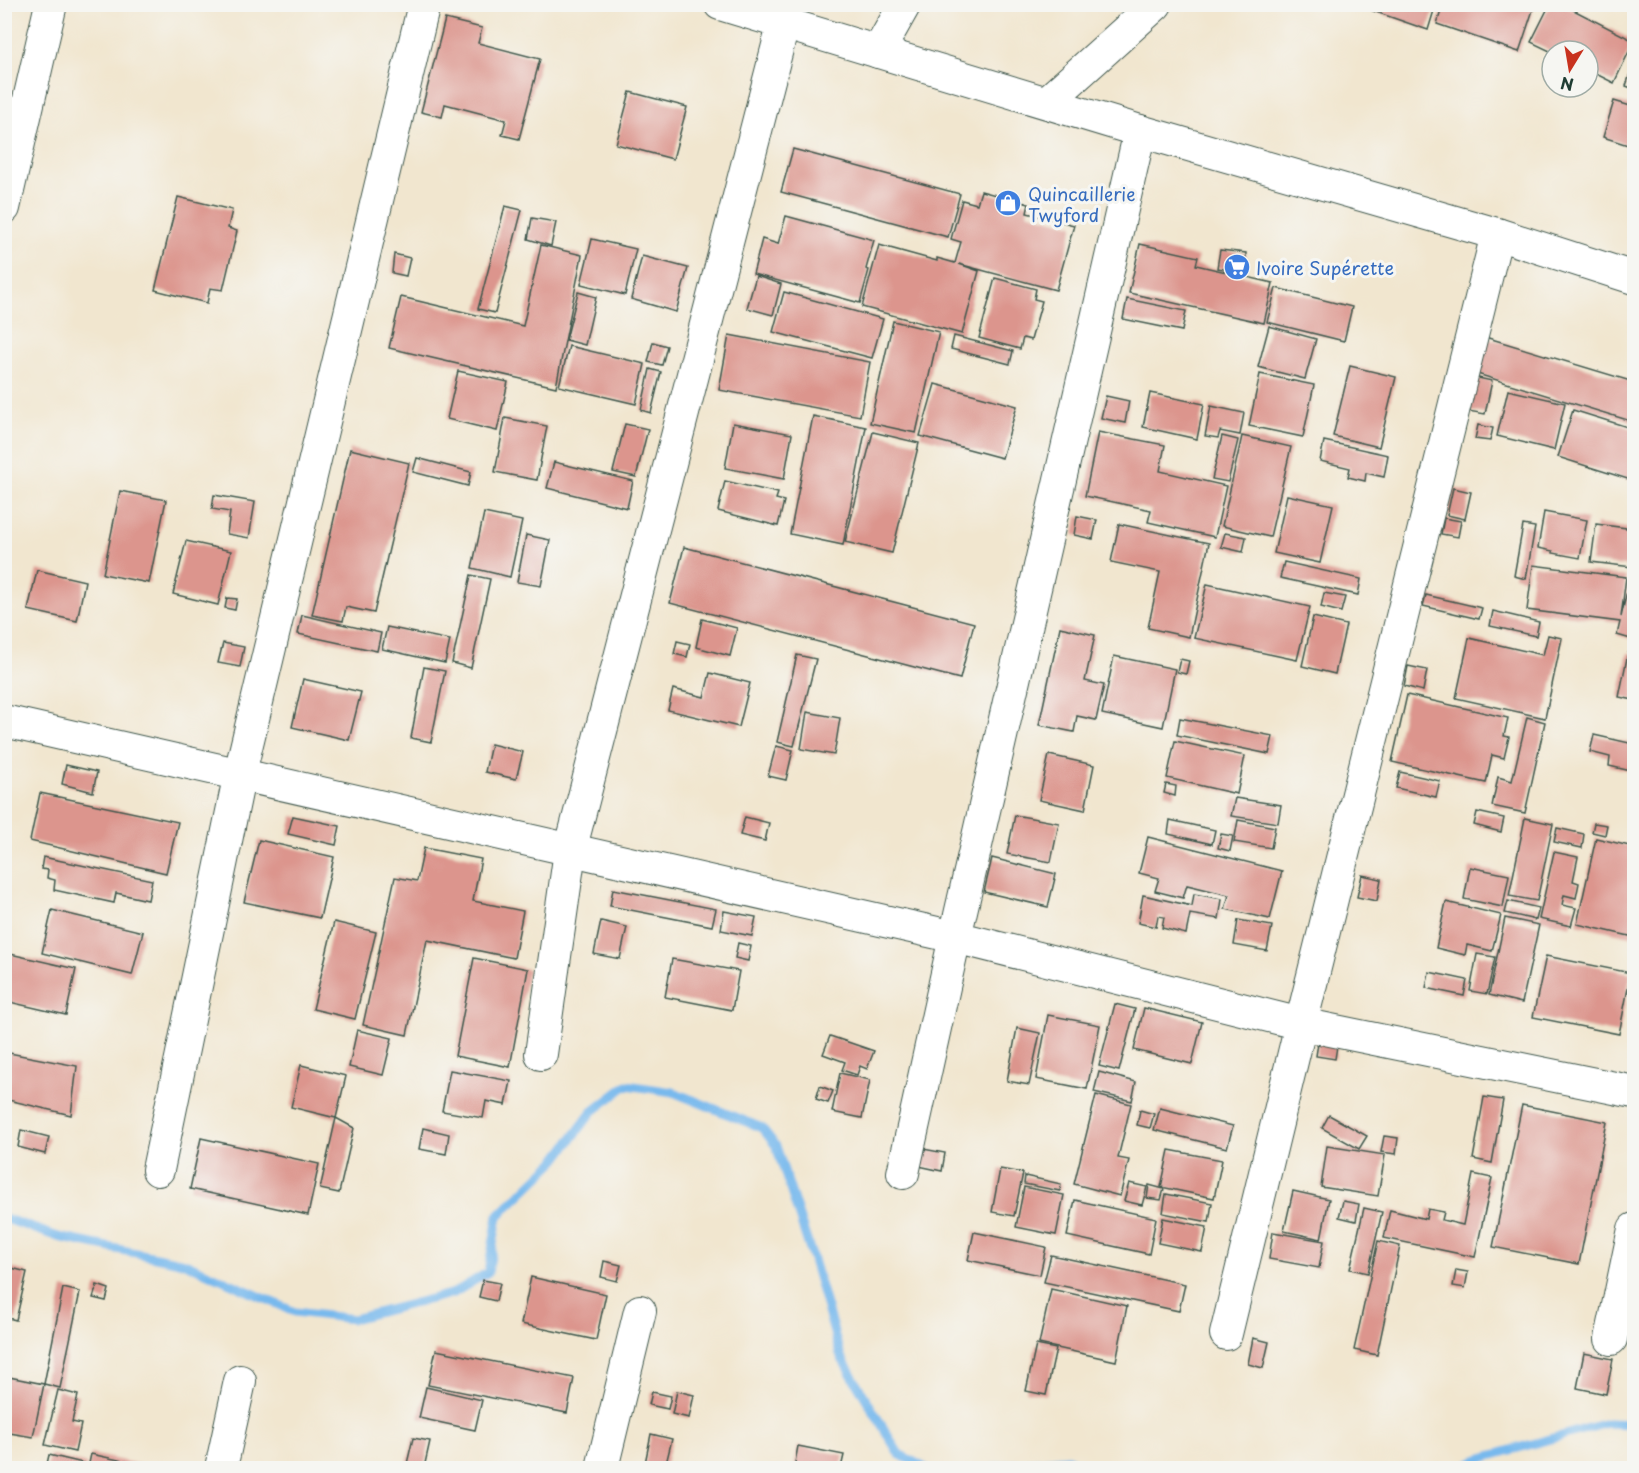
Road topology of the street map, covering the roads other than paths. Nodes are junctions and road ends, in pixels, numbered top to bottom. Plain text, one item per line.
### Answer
1 (51, 4) edge
2 (424, 4) edge
3 (905, 4) edge
4 (1156, 4) edge
5 (723, 5) edge
6 (784, 22) junction
7 (878, 52) junction
8 (1047, 102) junction
9 (1140, 131) junction
10 (4, 208) edge
11 (1497, 234) junction
12 (1635, 278) edge
13 (4, 721) edge
14 (240, 773) junction
15 (570, 851) junction
16 (955, 937) junction
17 (1301, 1024) junction
18 (541, 1054) dead end
19 (1635, 1092) edge
20 (158, 1170) dead end
21 (903, 1173) dead end
22 (1635, 1229) edge
23 (640, 1311) dead end
24 (1226, 1335) dead end
25 (1611, 1339) dead end
26 (240, 1381) dead end
27 (221, 1468) edge
28 (602, 1468) edge

1 - 10 street
2 - 14 street
3 - 7 street
4 - 8 street
5 - 6 street
6 - 7 street
6 - 15 street
7 - 8 street
8 - 9 street
9 - 11 street
9 - 16 street
11 - 12 street
11 - 17 street
13 - 14 street
14 - 15 street
14 - 20 street
15 - 16 street
15 - 18 street
16 - 17 street
16 - 21 street
17 - 19 street
17 - 24 street
22 - 25 street
23 - 28 street
26 - 27 street

